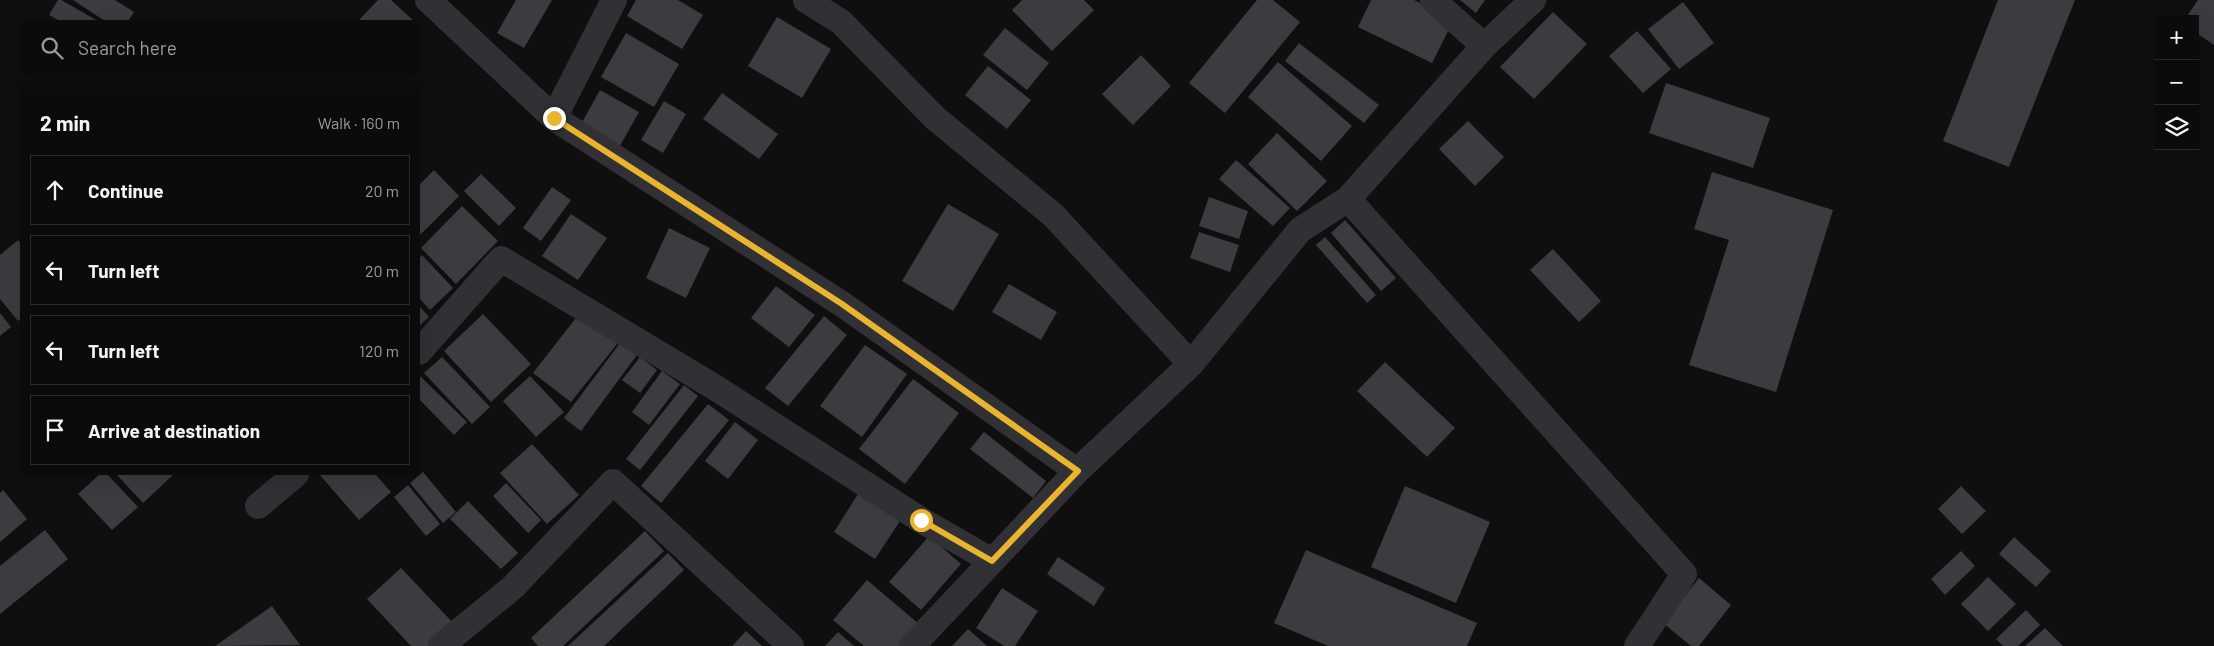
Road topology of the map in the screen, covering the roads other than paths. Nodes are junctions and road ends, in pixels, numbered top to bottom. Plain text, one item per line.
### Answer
1 (428, 0) edge
2 (614, 0) edge
3 (806, 0) edge
4 (1433, 0) edge
5 (1533, 0) edge
6 (1484, 46) junction
7 (554, 118) junction
8 (1348, 199) junction
9 (420, 351) edge
10 (1191, 364) junction
11 (1078, 471) junction
12 (295, 475) edge
13 (258, 506) dead end
14 (992, 561) junction
15 (441, 646) edge
16 (791, 646) edge
17 (912, 646) edge
18 (1638, 646) edge

1 - 7 street
2 - 7 street
3 - 10 street
4 - 6 street
5 - 6 street
6 - 8 street
7 - 11 street
8 - 10 street
8 - 18 street
9 - 14 street
10 - 11 street
11 - 14 street
12 - 13 street
14 - 17 street
15 - 16 street

